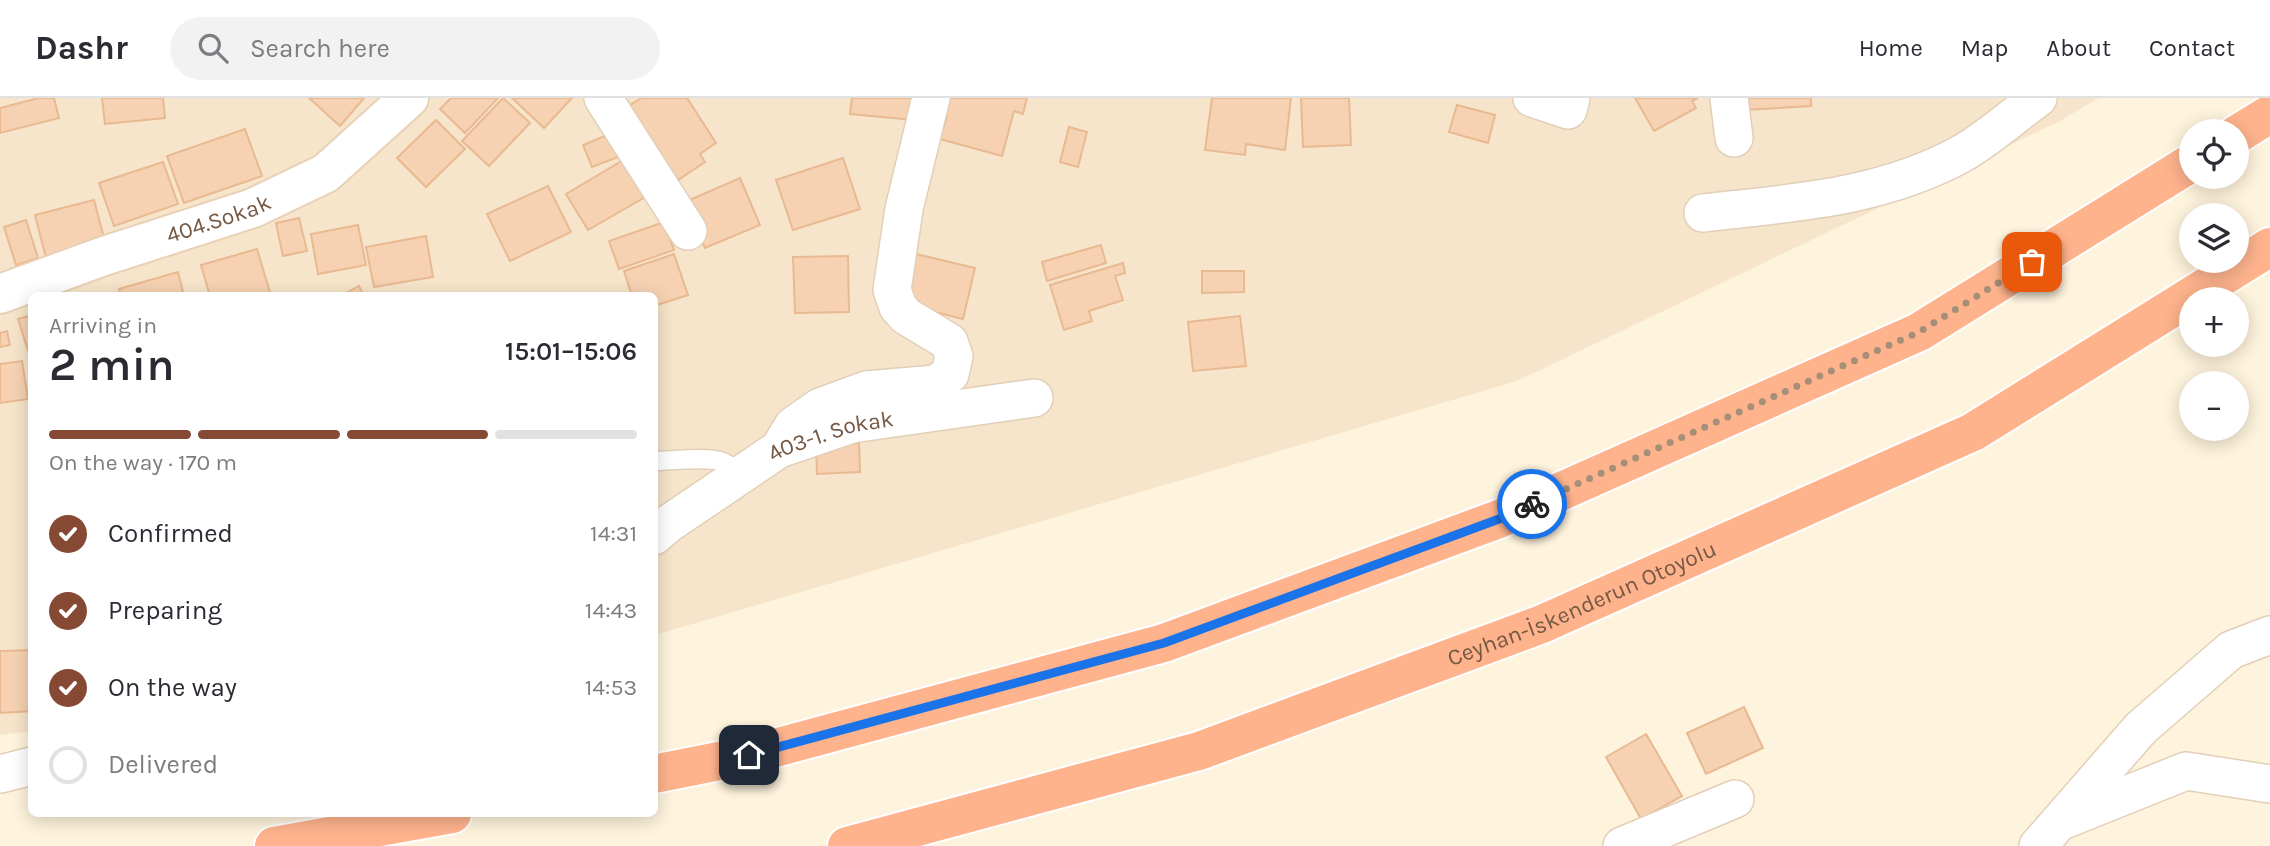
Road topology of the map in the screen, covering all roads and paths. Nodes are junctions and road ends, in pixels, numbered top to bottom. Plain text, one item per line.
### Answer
1 (410, 98) edge
2 (603, 98) edge
3 (932, 98) edge
4 (1532, 98) edge
5 (1571, 98) edge
6 (1730, 98) edge
7 (2038, 98) edge
8 (2270, 114) edge
9 (2249, 127) edge
10 (1734, 138) dead end
11 (2179, 170) edge
12 (1703, 213) dead end
13 (688, 231) dead end
14 (2270, 247) edge
15 (0, 294) edge
16 (1034, 398) dead end
17 (779, 449) junction
18 (658, 461) edge
19 (738, 477) junction
20 (658, 533) edge
21 (2270, 635) edge
22 (28, 767) edge
23 (658, 773) edge
24 (0, 774) edge
25 (2270, 784) edge
26 (1735, 799) dead end
27 (437, 817) edge
28 (2048, 834) edge
29 (274, 846) edge
30 (847, 846) edge
31 (1622, 846) edge

1 - 15 street, 404.Sokak
2 - 13 street
3 - 17 street
4 - 5 street
6 - 10 street
7 - 12 street
8 - 9 highway
11 - 23 highway
14 - 30 highway, Ceyhan-İskenderun Otoyolu
16 - 17 street, 403-1. Sokak
17 - 19 street, 403-1. Sokak
18 - 19 lane
19 - 20 street, 403-1. Sokak
21 - 28 street
22 - 24 street
25 - 28 street
26 - 31 street
27 - 29 highway

